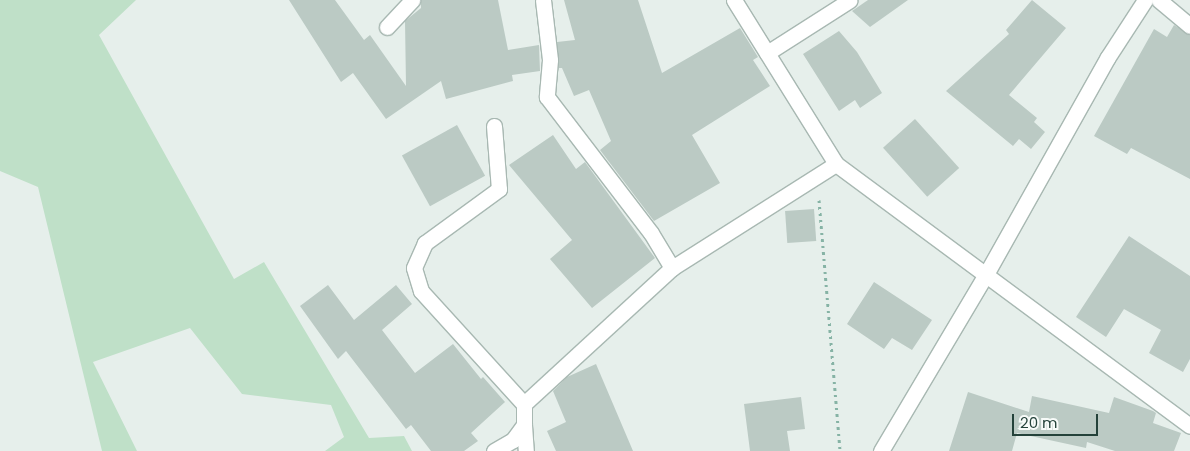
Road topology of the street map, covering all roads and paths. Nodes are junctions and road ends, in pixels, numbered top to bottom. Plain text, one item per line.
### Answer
1 (412, 0) edge
2 (543, 0) edge
3 (734, 0) edge
4 (850, 0) edge
5 (1145, 0) edge
6 (1159, 0) edge
7 (1190, 26) edge
8 (388, 27) dead end
9 (767, 53) junction
10 (494, 126) dead end
11 (836, 164) junction
12 (817, 178) junction
13 (672, 268) junction
14 (985, 276) junction
15 (524, 404) junction
16 (524, 425) junction
17 (1190, 426) edge
18 (494, 451) edge
19 (526, 451) edge
20 (840, 451) edge
21 (881, 451) edge

1 - 8 street
2 - 13 street
3 - 9 street
4 - 9 street
5 - 14 street
6 - 7 street
9 - 11 street
10 - 15 street
11 - 12 street
11 - 14 street
12 - 13 street
12 - 20 path
13 - 15 street
14 - 17 street
14 - 21 street
15 - 16 street
16 - 18 street
16 - 19 street

